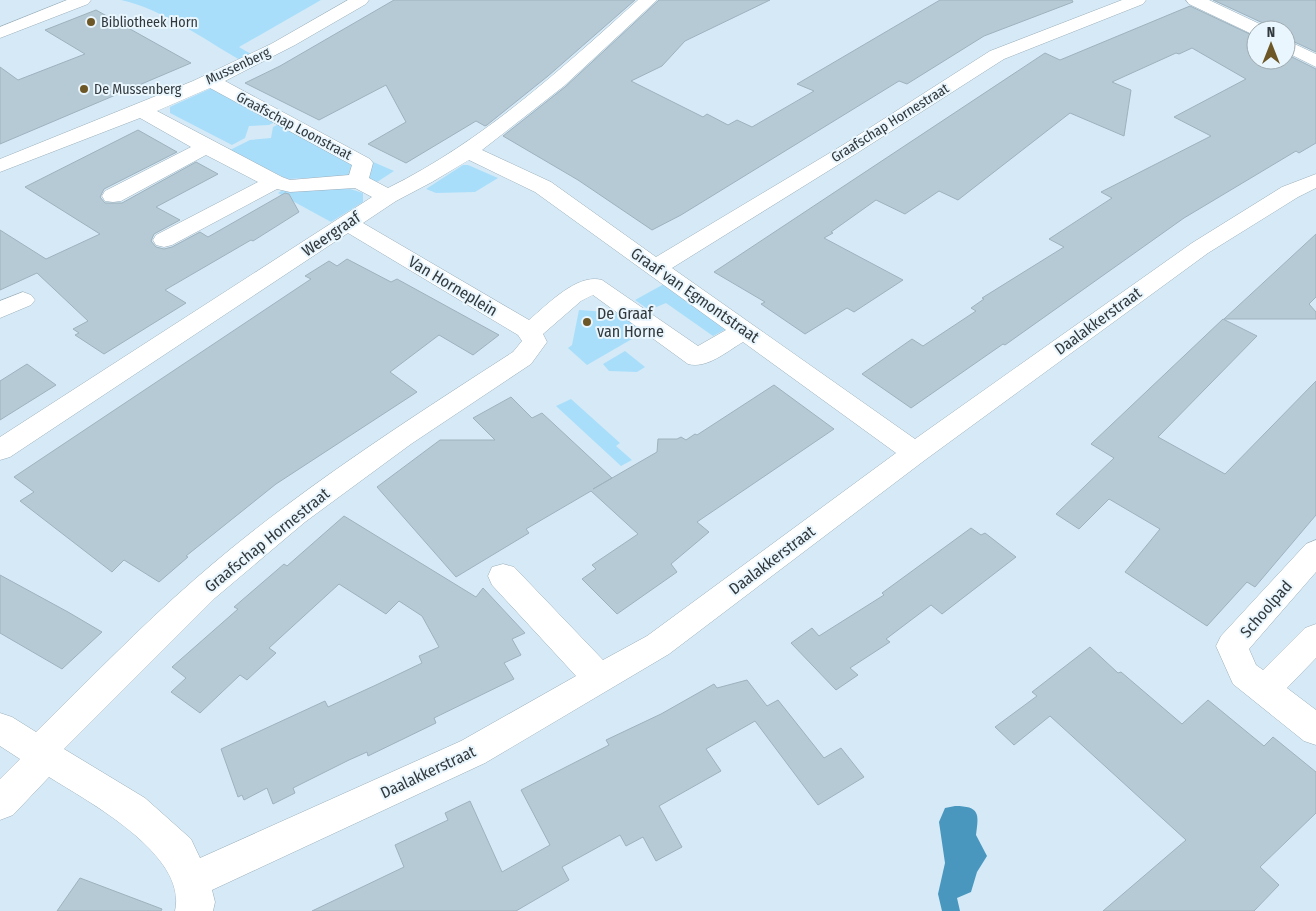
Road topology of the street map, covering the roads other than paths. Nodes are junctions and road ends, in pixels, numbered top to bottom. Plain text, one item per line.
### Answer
1 (82, 0) edge
2 (360, 0) edge
3 (648, 0) edge
4 (1137, 0) edge
5 (1195, 0) edge
6 (9, 14) dead end
7 (26, 22) junction
8 (1246, 24) edge
9 (0, 33) edge
10 (1296, 50) edge
11 (1316, 61) edge
12 (209, 80) junction
13 (142, 110) junction
14 (206, 147) junction
15 (466, 151) junction
16 (0, 166) edge
17 (1316, 180) edge
18 (358, 181) junction
19 (274, 182) junction
20 (113, 196) dead end
21 (388, 196) junction
22 (349, 224) junction
23 (164, 240) dead end
24 (655, 268) junction
25 (22, 300) dead end
26 (0, 310) edge
27 (744, 330) junction
28 (526, 346) junction
29 (0, 450) edge
30 (915, 453) junction
31 (1316, 552) edge
32 (503, 576) dead end
33 (1316, 638) edge
34 (600, 679) junction
35 (1265, 689) junction
36 (0, 728) edge
37 (1316, 730) edge
38 (42, 754) junction
39 (0, 804) edge
40 (193, 895) edge

1 - 7 street
2 - 12 street, Mussenberg
3 - 15 street, Weergraaf
4 - 24 street, Graafschap Hornestraat
5 - 8 street
6 - 7 street
7 - 9 street
10 - 11 street
12 - 13 street, Mussenberg
12 - 18 street, Graafschap Loonstraat
13 - 14 street, Graafschap Loonstraat
13 - 16 street, Mussenberg
14 - 19 street, Graafschap Loonstraat
14 - 20 street
15 - 21 street, Weergraaf
15 - 24 street, Graaf van Egmontstraat
17 - 30 street, Daalakkerstraat
18 - 19 street, Graafschap Loonstraat
18 - 21 street, Graafschap Loonstraat
19 - 23 street
21 - 22 street, Weergraaf
22 - 28 street, Van Horneplein
22 - 29 street, Weergraaf
24 - 27 street, Graaf van Egmontstraat
25 - 26 street
27 - 28 street, Graafschap Hornestraat
27 - 30 street, Graaf van Egmontstraat
28 - 38 street, Graafschap Hornestraat
30 - 34 street, Daalakkerstraat
31 - 35 street, Schoolpad
32 - 34 street
33 - 35 street
34 - 40 street, Daalakkerstraat
35 - 37 street, Schoolpad
36 - 38 street
38 - 39 street, Graafschap Hornestraat
38 - 40 street

